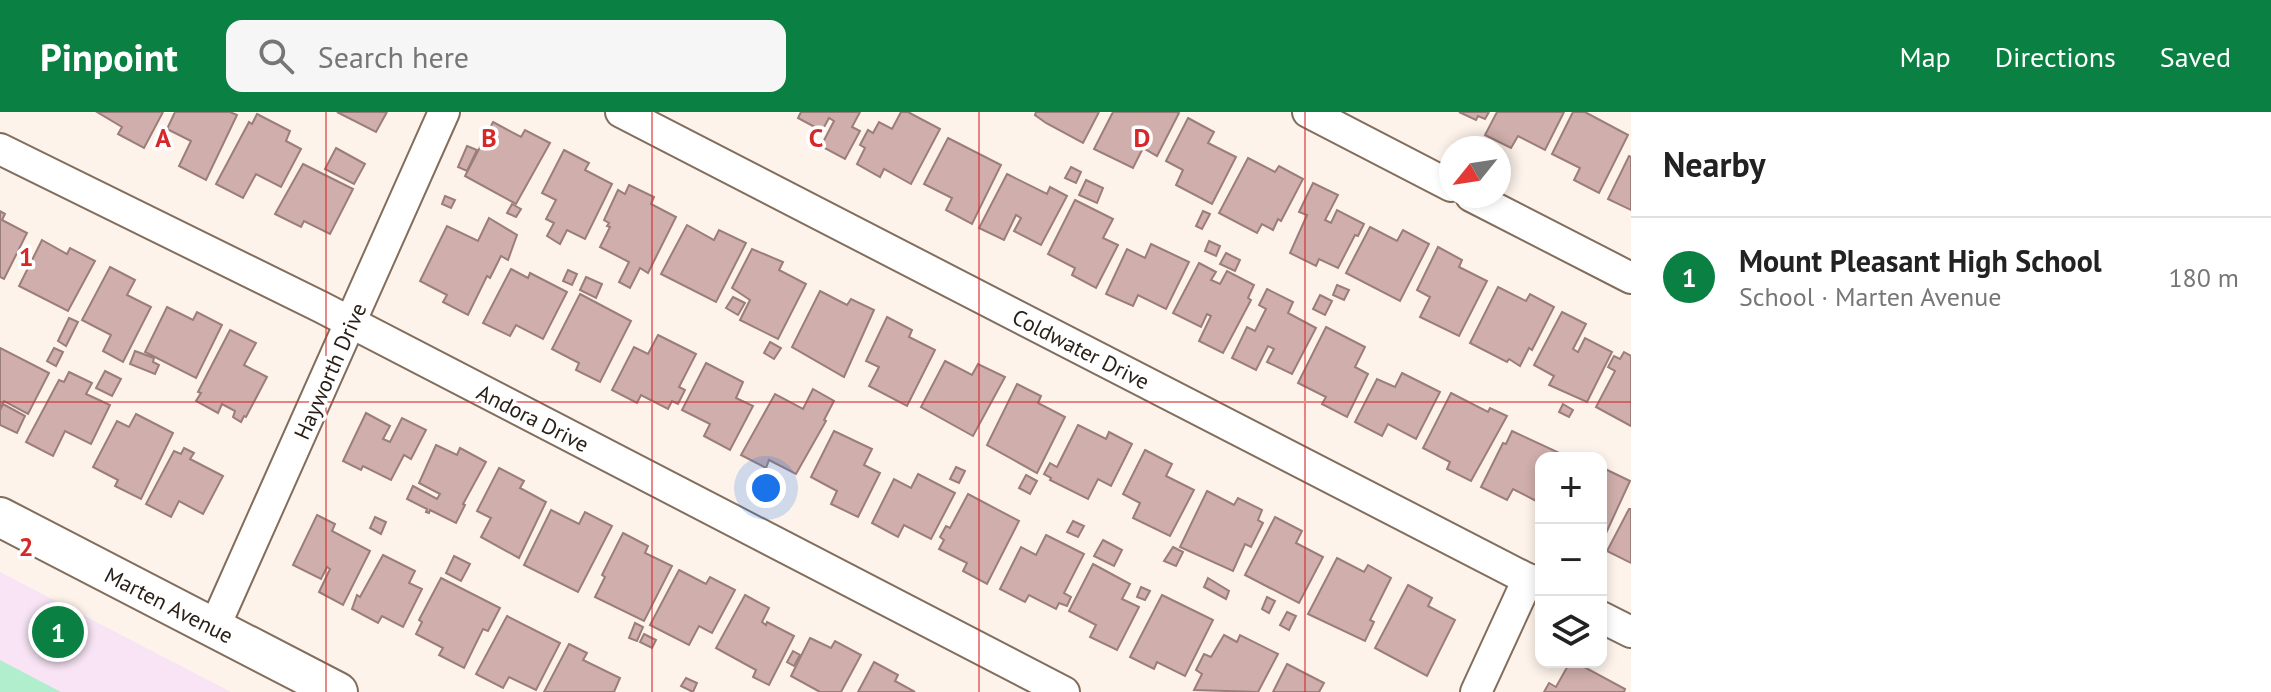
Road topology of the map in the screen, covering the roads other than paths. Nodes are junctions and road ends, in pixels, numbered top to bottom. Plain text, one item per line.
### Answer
1 (444, 112) edge
2 (621, 112) edge
3 (1308, 112) edge
4 (0, 149) edge
5 (1439, 180) edge
6 (1494, 208) edge
7 (1631, 278) edge
8 (351, 323) junction
9 (0, 517) edge
10 (1535, 583) edge
11 (1607, 620) edge
12 (214, 628) junction
13 (1631, 632) edge
14 (338, 692) edge
15 (1064, 692) edge
16 (1476, 692) edge

1 - 8 street, Hayworth Drive
2 - 10 street, Coldwater Drive
3 - 5 street
4 - 8 street, Andora Drive
6 - 7 street
8 - 12 street, Hayworth Drive
8 - 15 street, Andora Drive
9 - 12 street, Marten Avenue
10 - 16 street
11 - 13 street
12 - 14 street, Marten Avenue

